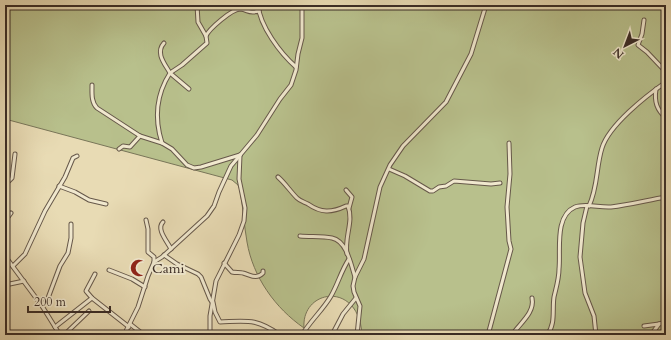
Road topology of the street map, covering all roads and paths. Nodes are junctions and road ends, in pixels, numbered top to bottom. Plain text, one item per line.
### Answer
1 (197, 5) edge
2 (258, 5) edge
3 (302, 5) edge
4 (486, 5) edge
5 (259, 11) junction
6 (644, 20) dead end
7 (206, 36) junction
8 (164, 43) dead end
9 (296, 66) junction
10 (666, 72) edge
11 (170, 73) junction
12 (666, 82) edge
13 (92, 85) dead end
14 (189, 89) dead end
15 (656, 89) junction
16 (666, 118) edge
17 (140, 136) junction
18 (162, 143) junction
19 (509, 143) dead end
20 (119, 149) dead end
21 (15, 154) dead end
22 (240, 155) junction
23 (77, 156) dead end
24 (389, 169) junction
25 (278, 177) dead end
26 (5, 183) edge
27 (500, 183) dead end
28 (59, 186) junction
29 (346, 190) dead end
30 (666, 197) edge
31 (106, 204) dead end
32 (588, 206) junction
33 (349, 208) junction
34 (11, 213) dead end
35 (146, 220) dead end
36 (5, 221) edge
37 (163, 222) dead end
38 (71, 224) dead end
39 (300, 236) dead end
40 (171, 249) junction
41 (348, 254) junction
42 (164, 255) junction
43 (5, 256) edge
44 (349, 259) junction
45 (154, 262) junction
46 (224, 263) junction
47 (13, 266) junction
48 (109, 270) dead end
49 (263, 271) dead end
50 (95, 274) dead end
51 (355, 277) junction
52 (24, 281) junction
53 (5, 285) edge
54 (145, 287) junction
55 (92, 298) junction
56 (356, 298) junction
57 (532, 298) dead end
58 (212, 301) junction
59 (42, 306) junction
60 (90, 311) dead end
61 (666, 322) edge
62 (659, 324) junction
63 (129, 326) junction
64 (644, 326) dead end
65 (55, 327) junction
66 (60, 335) edge
67 (64, 335) edge
68 (124, 335) edge
69 (144, 335) edge
70 (212, 335) edge
71 (280, 335) edge
72 (302, 335) edge
73 (332, 335) edge
74 (357, 335) edge
75 (488, 335) edge
76 (512, 335) edge
77 (547, 335) edge
78 (596, 335) edge
79 (651, 335) edge

1 - 7 street
2 - 5 street
3 - 9 street
4 - 24 street
5 - 7 street
5 - 9 street
6 - 10 street
7 - 11 street
8 - 11 street
9 - 22 street
11 - 14 street
11 - 18 street
12 - 15 street
13 - 17 street
15 - 16 street
15 - 32 street
17 - 18 street
17 - 20 street
18 - 22 street
19 - 75 street
21 - 26 street
22 - 40 street
22 - 46 street
23 - 28 street
24 - 27 street
24 - 51 street
25 - 33 street
28 - 31 street
28 - 47 street
29 - 33 street
30 - 32 street
32 - 77 street
32 - 78 street
33 - 41 street
34 - 36 street
35 - 45 street
37 - 40 street
38 - 59 street
39 - 41 street
40 - 42 street
41 - 44 street
42 - 45 street
42 - 58 street
43 - 47 street
44 - 51 street
44 - 72 street
45 - 54 street
46 - 49 street
46 - 58 street
47 - 52 street
48 - 54 street
50 - 55 street
51 - 56 street
52 - 53 street
52 - 59 street
54 - 63 street
55 - 63 street
55 - 65 street
56 - 73 street
56 - 74 street
57 - 76 street
58 - 70 street
58 - 71 street
59 - 65 street
60 - 67 street
61 - 62 street
62 - 64 street
62 - 79 street
63 - 68 street
63 - 69 street
65 - 66 street

